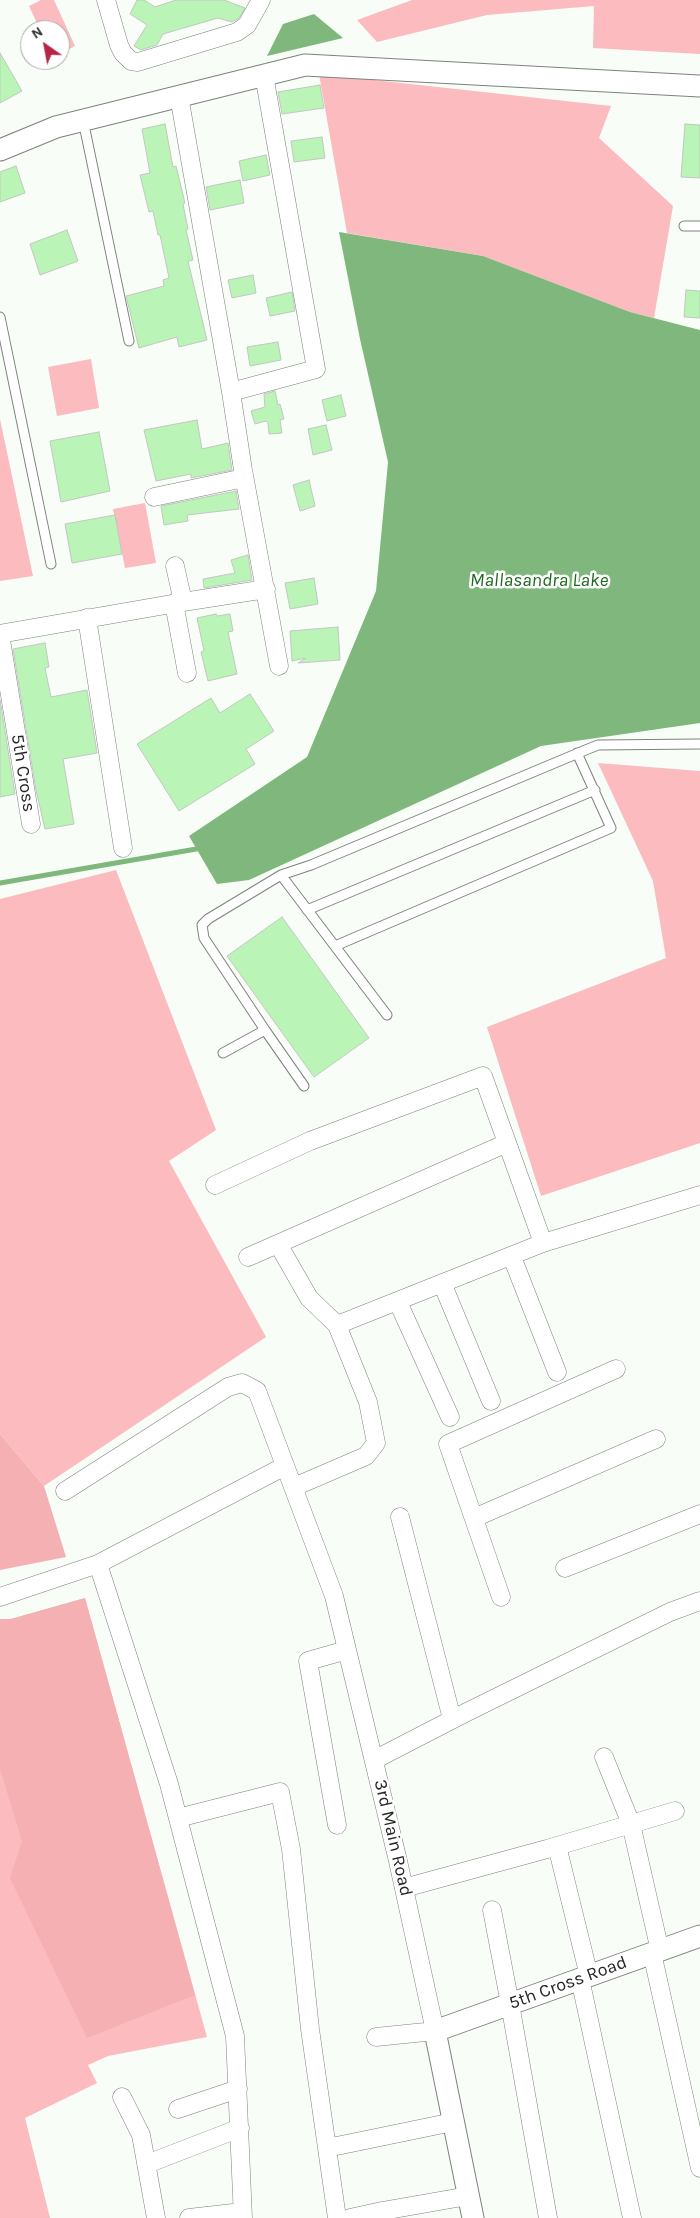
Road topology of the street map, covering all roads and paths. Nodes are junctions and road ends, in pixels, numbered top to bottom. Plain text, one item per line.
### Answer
1 (106, 0) edge
2 (261, 0) edge
3 (264, 76) junction
4 (700, 86) edge
5 (179, 96) junction
6 (84, 120) junction
7 (0, 150) edge
8 (684, 226) dead end
9 (700, 226) edge
10 (0, 317) edge
11 (128, 341) dead end
12 (231, 392) junction
13 (244, 478) junction
14 (154, 497) dead end
15 (50, 564) dead end
16 (175, 566) dead end
17 (266, 589) junction
18 (178, 603) junction
19 (87, 618) junction
20 (0, 634) edge
21 (279, 666) dead end
22 (187, 673) dead end
23 (700, 744) edge
24 (577, 753) junction
25 (595, 790) junction
26 (31, 824) dead end
27 (123, 848) dead end
28 (281, 875) junction
29 (307, 910) junction
30 (335, 946) junction
31 (387, 1015) dead end
32 (265, 1030) junction
33 (223, 1053) dead end
34 (304, 1086) dead end
35 (507, 1143) junction
36 (215, 1185) dead end
37 (700, 1195) edge
38 (543, 1243) junction
39 (278, 1244) junction
40 (248, 1257) dead end
41 (512, 1257) junction
42 (442, 1284) junction
43 (398, 1302) junction
44 (337, 1325) junction
45 (616, 1369) dead end
46 (557, 1372) dead end
47 (491, 1401) dead end
48 (450, 1417) dead end
49 (656, 1439) dead end
50 (285, 1466) junction
51 (294, 1488) junction
52 (65, 1491) dead end
53 (700, 1514) edge
54 (400, 1517) dead end
55 (474, 1518) junction
56 (98, 1564) junction
57 (565, 1568) dead end
58 (0, 1596) edge
59 (501, 1597) dead end
60 (700, 1601) edge
61 (347, 1650) junction
62 (452, 1719) junction
63 (604, 1757) dead end
64 (374, 1760) junction
65 (675, 1810) dead end
66 (178, 1818) junction
67 (631, 1824) junction
68 (337, 1825) dead end
69 (557, 1846) junction
70 (404, 1888) junction
71 (492, 1910) dead end
72 (700, 1936) edge
73 (656, 1952) junction
74 (585, 1978) junction
75 (510, 2004) junction
76 (436, 2031) junction
77 (376, 2037) dead end
78 (238, 2090) junction
79 (122, 2097) dead end
80 (178, 2109) dead end
81 (454, 2122) junction
82 (240, 2128) junction
83 (327, 2148) junction
84 (147, 2164) junction
85 (700, 2168) edge
86 (468, 2196) junction
87 (242, 2215) edge
88 (383, 2215) edge
89 (156, 2218) edge
90 (189, 2218) edge
91 (337, 2218) edge
92 (350, 2218) edge
93 (474, 2218) edge
94 (548, 2218) edge
95 (632, 2218) edge

1 - 2 street
3 - 4 street
3 - 5 street
3 - 12 street
5 - 6 street
5 - 12 street
6 - 7 street
6 - 11 lane
8 - 9 lane
10 - 15 lane
12 - 13 street
13 - 14 street
13 - 17 street
16 - 18 street
17 - 18 street
17 - 21 street
18 - 19 street
18 - 22 street
19 - 20 street
19 - 27 street
20 - 26 street, 5th Cross
23 - 24 lane
24 - 25 lane
24 - 28 lane
25 - 29 lane
25 - 30 lane
28 - 29 lane
28 - 32 lane
29 - 30 lane
30 - 31 lane
32 - 33 lane
32 - 34 lane
35 - 36 street
35 - 38 street
35 - 39 street
37 - 38 street
38 - 41 street
39 - 40 street
39 - 44 street
41 - 42 street
41 - 46 street
42 - 43 street
42 - 47 street
43 - 44 street
43 - 48 street
44 - 51 street
45 - 55 street
49 - 55 street
50 - 51 street, 3rd Main Road
50 - 52 street, 3rd Main Road
50 - 56 street
51 - 61 street, 3rd Main Road
53 - 57 street
54 - 62 street
55 - 59 street
56 - 58 street
56 - 66 street
60 - 62 street
61 - 64 street, 3rd Main Road
61 - 68 street
62 - 64 street
63 - 67 street
64 - 70 street, 3rd Main Road
65 - 67 street
66 - 78 street
66 - 83 street
67 - 69 street
67 - 73 street
69 - 70 street
69 - 74 street
70 - 76 street, 3rd Main Road
71 - 75 street
72 - 73 street, 5th Cross Road
73 - 74 street, 5th Cross Road
73 - 85 street
74 - 75 street, 5th Cross Road
74 - 95 street
75 - 76 street, 5th Cross Road
75 - 94 street
76 - 77 street
76 - 81 street, 3rd Main Road
78 - 80 street
78 - 82 street
79 - 84 street
81 - 83 street
81 - 86 street, 3rd Main Road
82 - 84 street
82 - 87 street
83 - 91 street
84 - 89 street
86 - 88 street
86 - 93 street, 3rd Main Road
87 - 90 street
88 - 92 street

